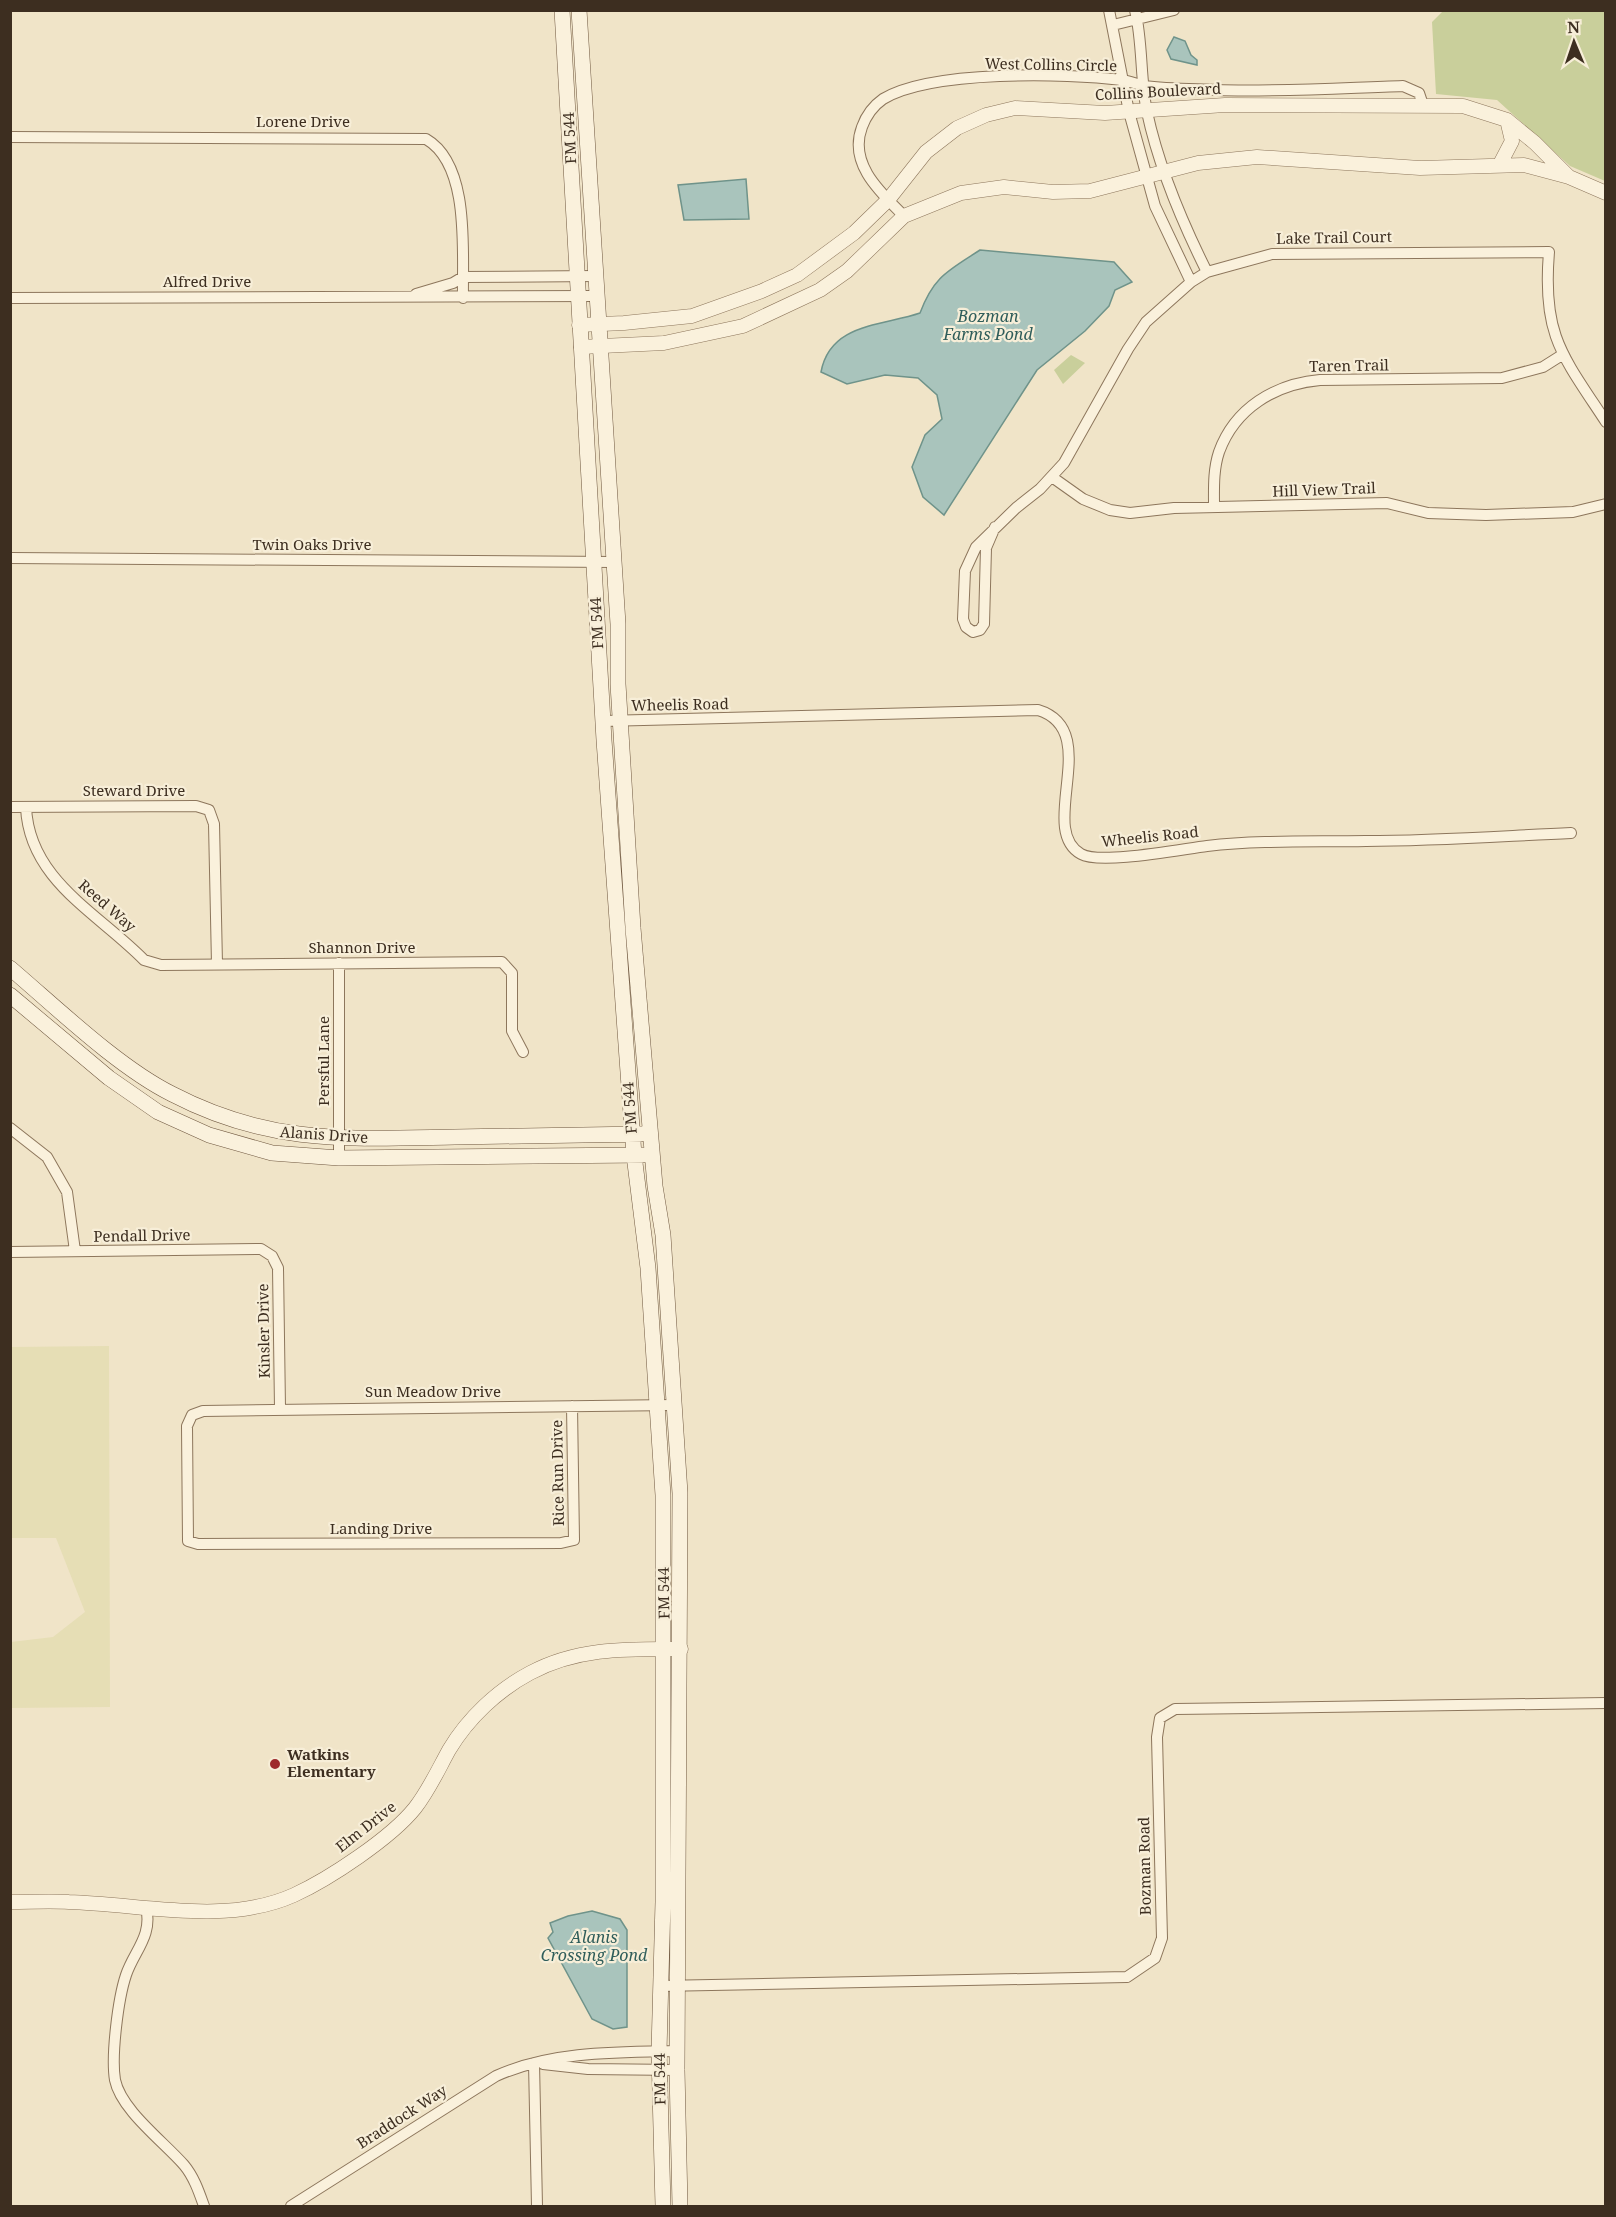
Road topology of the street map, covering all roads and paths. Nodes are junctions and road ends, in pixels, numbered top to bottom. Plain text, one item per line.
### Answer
1 (562, 10) edge
2 (579, 10) edge
3 (1109, 10) edge
4 (1174, 10) edge
5 (1136, 15) edge
6 (1113, 25) junction
7 (1123, 81) junction
8 (1144, 86) junction
9 (1423, 105) junction
10 (1147, 110) junction
11 (1129, 112) junction
12 (1507, 120) junction
13 (10, 137) edge
14 (1500, 164) junction
15 (1163, 171) junction
16 (1146, 177) junction
17 (1569, 177) junction
18 (1605, 193) edge
19 (888, 200) junction
20 (904, 216) junction
21 (1207, 272) junction
22 (577, 276) junction
23 (596, 276) junction
24 (463, 277) junction
25 (1191, 282) junction
26 (773, 287) junction
27 (597, 296) junction
28 (404, 297) junction
29 (578, 297) junction
30 (10, 298) edge
31 (463, 298) junction
32 (782, 309) junction
33 (579, 324) junction
34 (599, 324) junction
35 (581, 346) junction
36 (600, 346) junction
37 (1562, 355) junction
38 (1605, 422) edge
39 (1052, 477) junction
40 (1605, 504) edge
41 (1214, 507) junction
42 (995, 527) junction
43 (10, 558) edge
44 (594, 562) junction
45 (614, 562) junction
46 (603, 721) junction
47 (620, 721) junction
48 (10, 807) edge
49 (26, 807) junction
50 (1571, 833) dead end
51 (339, 963) junction
52 (217, 964) junction
53 (13, 976) edge
54 (10, 995) edge
55 (524, 1052) dead end
56 (10, 1128) edge
57 (632, 1134) junction
58 (651, 1134) junction
59 (339, 1139) junction
60 (633, 1155) junction
61 (652, 1155) junction
62 (339, 1158) junction
63 (75, 1251) junction
64 (10, 1252) edge
65 (272, 1256) joint
66 (675, 1405) junction
67 (572, 1406) junction
68 (658, 1406) junction
69 (280, 1408) junction
70 (574, 1540) joint
71 (188, 1541) joint
72 (664, 1649) junction
73 (681, 1649) junction
74 (1605, 1703) edge
75 (10, 1902) edge
76 (146, 1907) junction
77 (659, 1986) junction
78 (679, 1986) junction
79 (659, 2051) junction
80 (678, 2051) junction
81 (534, 2063) junction
82 (660, 2070) junction
83 (677, 2070) junction
84 (204, 2206) edge
85 (291, 2206) edge
86 (537, 2206) edge
87 (663, 2206) edge
88 (680, 2206) edge

1 - 22 main road, FM 544
2 - 23 main road, FM 544
3 - 6 street
4 - 5 street
5 - 6 street
5 - 8 street
6 - 7 street
7 - 8 street, West Collins Circle
7 - 11 street
7 - 19 street, West Collins Circle
8 - 9 street, West Collins Circle
8 - 10 street
9 - 10 street, Collins Boulevard
9 - 12 street, Collins Boulevard
10 - 11 street, Collins Boulevard
10 - 15 street
11 - 16 street
11 - 19 street, Collins Boulevard
12 - 14 street
12 - 17 street, Collins Boulevard
13 - 24 street, Lorene Drive
14 - 15 street, Collins Boulevard
14 - 17 street, Collins Boulevard
15 - 16 street, Collins Boulevard
15 - 21 street
16 - 20 street, Collins Boulevard
16 - 25 street
17 - 18 street, Collins Boulevard
19 - 20 street, West Collins Circle
19 - 26 street, Collins Boulevard
20 - 32 street, Collins Boulevard
21 - 25 street, Lake Trail Court
21 - 37 street, Lake Trail Court
22 - 23 street, Alfred Drive
22 - 24 street, Alfred Drive
22 - 29 main road, FM 544
23 - 27 main road, FM 544
24 - 28 street, Alfred Drive
24 - 31 street, Lorene Drive
25 - 39 street, Lake Trail Court
26 - 32 street
26 - 34 street, Collins Boulevard
27 - 29 street, Alfred Drive
27 - 34 main road, FM 544
28 - 30 street, Alfred Drive
28 - 31 street, Alfred Drive
29 - 31 street, Alfred Drive
29 - 33 main road, FM 544
32 - 36 street, Collins Boulevard
33 - 34 street, Collins Boulevard
33 - 35 main road, FM 544
34 - 36 main road, FM 544
35 - 36 street, Collins Boulevard
35 - 44 main road, FM 544
36 - 45 main road, FM 544
37 - 38 street
37 - 41 street, Taren Trail
39 - 41 street, Hill View Trail
39 - 42 street, Lake Trail Court
40 - 41 street, Hill View Trail
42 - 42 street, Lake Trail Court
43 - 44 street, Twin Oaks Drive
44 - 45 street, Twin Oaks Drive
44 - 46 main road, FM 544
45 - 47 main road, FM 544
46 - 47 street, Wheelis Road
46 - 57 main road, FM 544
47 - 50 street, Wheelis Road
47 - 58 main road, FM 544
48 - 49 street, Steward Drive
49 - 52 street, Reed Way
49 - 52 street, Steward Drive
51 - 52 street, Shannon Drive
51 - 55 street, Shannon Drive
51 - 59 street, Persful Lane
53 - 59 main road, Alanis Drive
54 - 62 main road, Alanis Drive
56 - 63 street
57 - 58 main road, Alanis Drive
57 - 59 main road, Alanis Drive
57 - 60 main road, FM 544
58 - 61 main road, FM 544
59 - 62 street, Persful Lane
60 - 61 main road, Alanis Drive
60 - 62 main road, Alanis Drive
60 - 68 main road, FM 544
61 - 66 main road, FM 544
63 - 64 street, Pendall Drive
63 - 65 street, Pendall Drive
65 - 69 street, Kinsler Drive
66 - 68 street, Sun Meadow Drive
66 - 73 main road, FM 544
67 - 68 street, Sun Meadow Drive
67 - 69 street, Sun Meadow Drive
67 - 70 street, Rice Run Drive
68 - 72 main road, FM 544
69 - 71 street, Sun Meadow Drive
70 - 71 street, Landing Drive
72 - 73 street, Elm Drive
72 - 76 street, Elm Drive
72 - 77 main road, FM 544
73 - 78 main road, FM 544
74 - 78 street, Bozman Road
75 - 76 street, Elm Drive
76 - 84 street
77 - 78 street, Bozman Road
77 - 79 main road, FM 544
78 - 80 main road, FM 544
79 - 80 street, Braddock Way
79 - 81 street, Braddock Way
79 - 82 main road, FM 544
80 - 83 main road, FM 544
81 - 82 street, Braddock Way
81 - 85 street, Braddock Way
81 - 86 street
82 - 83 street, Braddock Way
82 - 87 main road, FM 544
83 - 88 main road, FM 544

